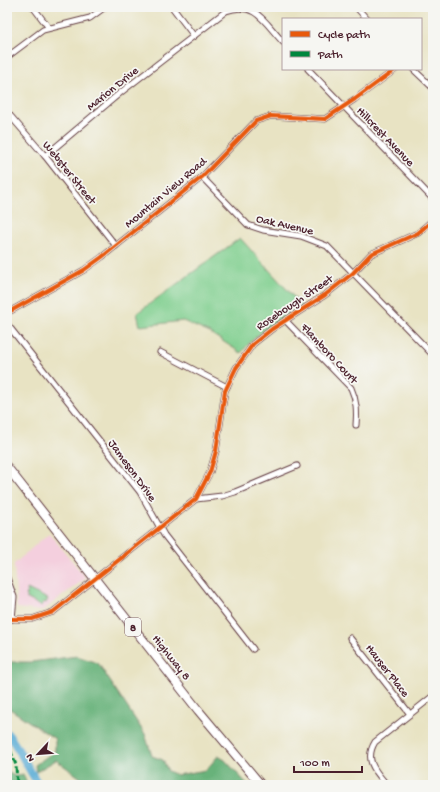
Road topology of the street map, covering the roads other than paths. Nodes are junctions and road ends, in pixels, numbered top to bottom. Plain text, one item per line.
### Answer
1 (33, 7) edge
2 (105, 7) edge
3 (172, 7) edge
4 (356, 7) edge
5 (366, 18) edge
6 (48, 28) junction
7 (194, 36) junction
8 (282, 41) edge
9 (7, 57) edge
10 (309, 70) edge
11 (395, 70) edge
12 (415, 70) edge
13 (433, 88) edge
14 (344, 107) junction
15 (7, 112) edge
16 (45, 156) junction
17 (202, 177) junction
18 (433, 199) edge
19 (433, 220) edge
20 (116, 246) junction
21 (353, 273) junction
22 (7, 313) edge
23 (286, 321) junction
24 (7, 324) edge
25 (160, 352) dead end
26 (433, 355) edge
27 (227, 387) junction
28 (356, 425) dead end
29 (298, 466) dead end
30 (7, 467) edge
31 (196, 499) junction
32 (161, 528) junction
33 (7, 578) edge
34 (96, 579) junction
35 (9, 619) edge
36 (350, 638) dead end
37 (253, 649) dead end
38 (433, 696) edge
39 (410, 714) junction
40 (261, 785) edge
41 (387, 785) edge

1 - 6 street
2 - 6 street
3 - 7 street
4 - 5 street
6 - 9 street
7 - 8 street
7 - 16 street, Marion Drive
10 - 14 street, Hillcrest Avenue
11 - 14 street, Mountain View Road
12 - 13 street
14 - 17 street, Mountain View Road
14 - 18 street, Hillcrest Avenue
15 - 16 street, Webster Street
16 - 20 street, Webster Street
17 - 20 street, Mountain View Road
17 - 21 street, Oak Avenue
19 - 21 street, Rosebough Street
20 - 22 street, Mountain View Road
21 - 23 street, Rosebough Street
21 - 26 street, Oak Avenue
23 - 27 street, Rosebough Street
23 - 28 street, Flamboro Court
24 - 32 street, Jameson Drive
25 - 27 street
27 - 31 street, Rosebough Street
29 - 31 street
30 - 34 main road, Highway 8 / 8
31 - 32 street, Rosebough Street
32 - 34 street, Rosebough Street
32 - 37 street, Jameson Drive
33 - 35 street
34 - 35 street, Rosebough Street
34 - 40 main road, Highway 8 / 8
36 - 39 street, Hauser Place
38 - 39 street
39 - 41 street

